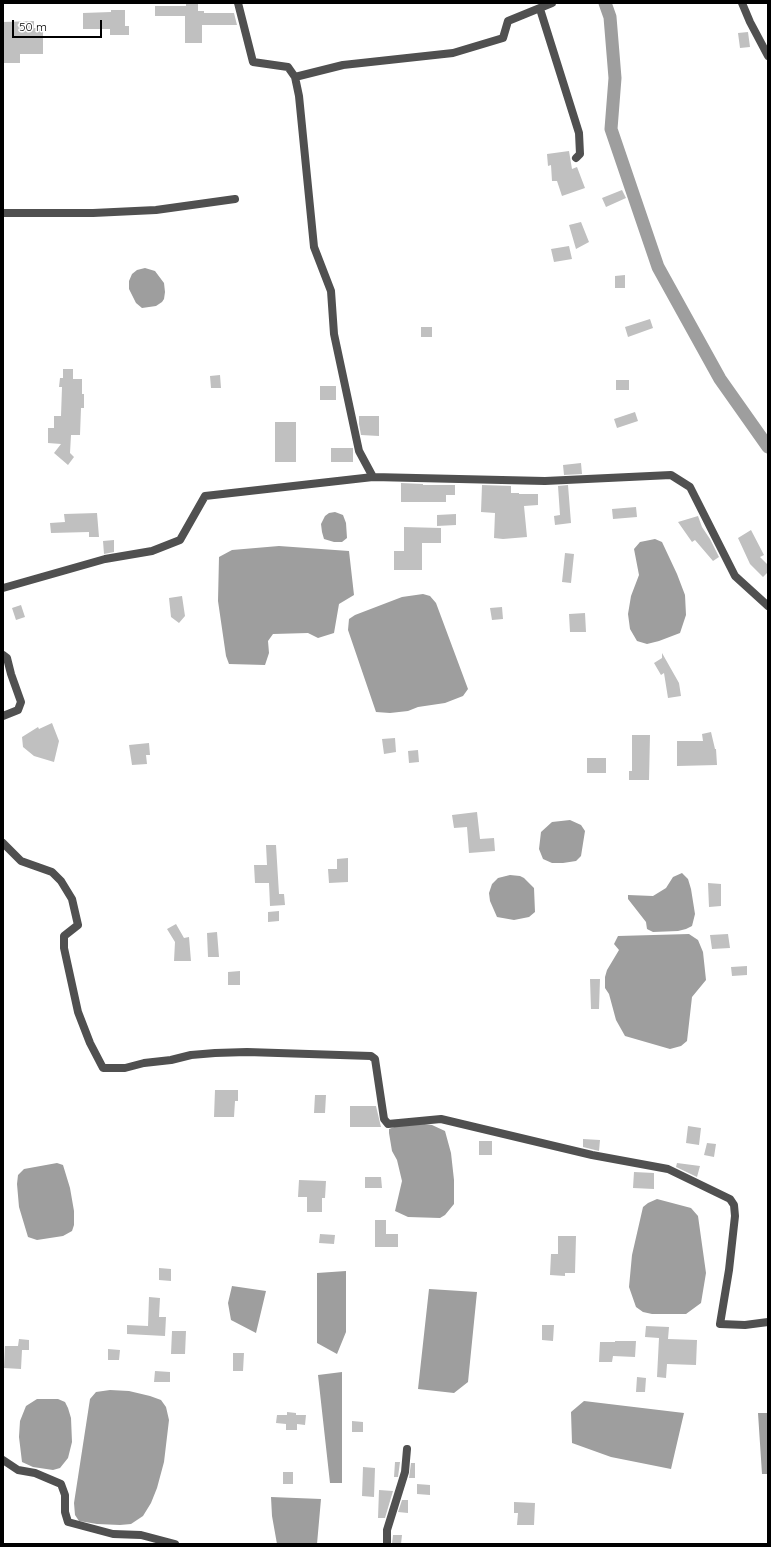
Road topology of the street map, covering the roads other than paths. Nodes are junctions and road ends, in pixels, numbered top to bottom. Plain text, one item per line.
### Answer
1 (238, 3) edge
2 (552, 3) edge
3 (742, 3) edge
4 (540, 9) junction
5 (768, 56) edge
6 (295, 77) junction
7 (576, 158) dead end
8 (235, 199) dead end
9 (3, 213) edge
10 (373, 477) junction
11 (3, 588) edge
12 (768, 606) edge
13 (3, 655) edge
14 (3, 716) edge
15 (3, 843) edge
16 (768, 1322) edge
17 (407, 1449) dead end
18 (3, 1460) edge
19 (175, 1544) edge
20 (387, 1544) edge

1 - 6 street
2 - 4 street
3 - 5 street
4 - 6 street
4 - 7 street
6 - 10 street
8 - 9 street
10 - 11 street
10 - 12 street
13 - 14 street
15 - 16 street
17 - 20 street
18 - 19 street

